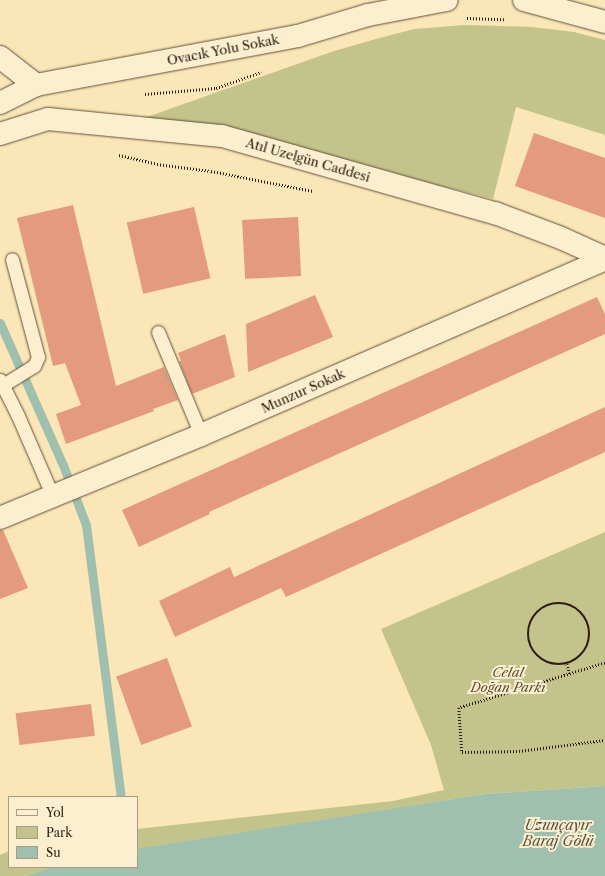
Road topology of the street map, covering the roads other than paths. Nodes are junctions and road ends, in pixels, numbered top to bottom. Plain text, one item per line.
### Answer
1 (446, 0) edge
2 (524, 0) edge
3 (605, 22) edge
4 (0, 56) edge
5 (36, 85) junction
6 (0, 103) edge
7 (0, 134) edge
8 (12, 259) dead end
9 (605, 259) edge
10 (158, 332) dead end
11 (1, 383) edge
12 (201, 435) junction
13 (53, 496) junction
14 (0, 518) edge

1 - 5 street, Ovacık Yolu Sokak
2 - 3 street
4 - 5 street
5 - 6 street, Ovacık Yolu Sokak
7 - 9 street, Atıl Uzelgün Caddesi
8 - 11 lane
9 - 12 street, Munzur Sokak
10 - 12 lane
11 - 13 lane
12 - 13 street, Munzur Sokak
13 - 14 street, Munzur Sokak

